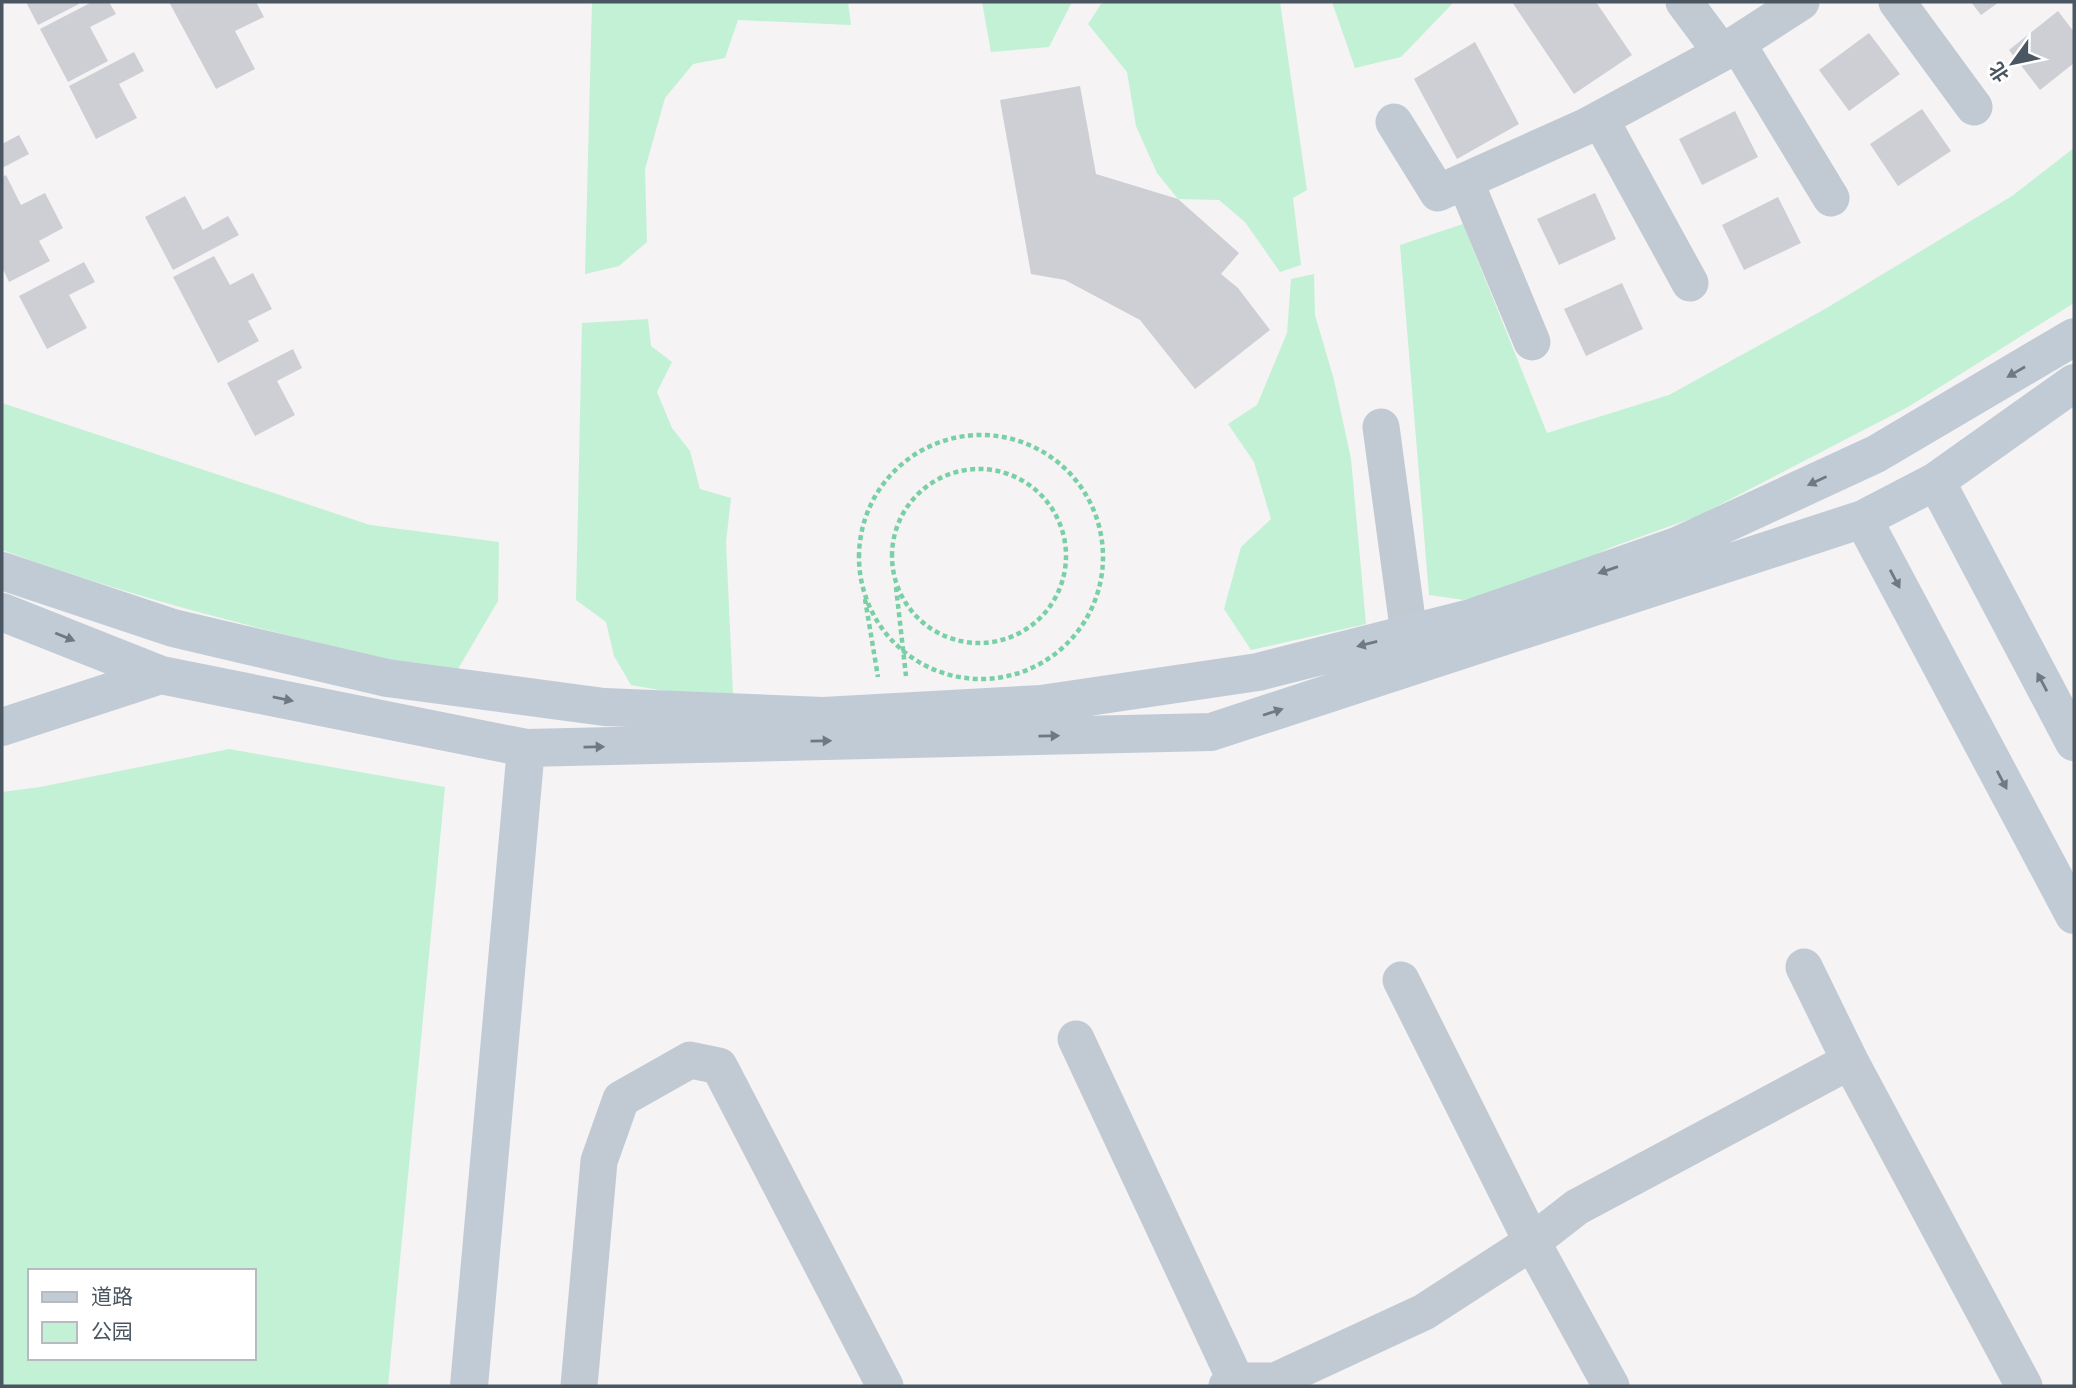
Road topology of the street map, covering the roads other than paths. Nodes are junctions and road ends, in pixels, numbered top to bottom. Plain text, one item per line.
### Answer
1 (1684, 2) edge
2 (1801, 2) edge
3 (1898, 2) edge
4 (1729, 48) junction
5 (1974, 107) dead end
6 (1601, 119) junction
7 (1394, 121) dead end
8 (1465, 181) junction
9 (1831, 198) dead end
10 (1690, 283) dead end
11 (2074, 337) edge
12 (1532, 342) dead end
13 (2074, 383) edge
14 (1381, 427) dead end
15 (1936, 481) junction
16 (1863, 519) junction
17 (2, 571) edge
18 (2, 612) edge
19 (1409, 634) junction
20 (161, 675) junction
21 (2, 727) edge
22 (2074, 742) edge
23 (526, 748) junction
24 (2074, 915) edge
25 (1804, 967) dead end
26 (1401, 979) dead end
27 (1076, 1039) dead end
28 (1850, 1061) junction
29 (1532, 1242) junction
30 (1232, 1383) edge
31 (469, 1386) edge
32 (579, 1386) edge
33 (886, 1386) edge
34 (1611, 1386) edge
35 (2024, 1386) edge

1 - 4 street
2 - 4 street
3 - 5 street
4 - 6 street
4 - 9 street
6 - 8 street
6 - 10 street
7 - 8 street
8 - 12 street
11 -> 19 street
13 - 15 street
14 - 19 street
15 - 16 street
22 -> 15 street
23 -> 16 street
16 -> 24 street
19 -> 17 street
18 -> 20 street
20 - 21 street
20 -> 23 street
23 - 31 street
25 - 28 street
26 - 29 street
27 - 30 street
28 - 29 street
28 - 35 street
29 - 30 street
29 - 34 street
32 - 33 street

